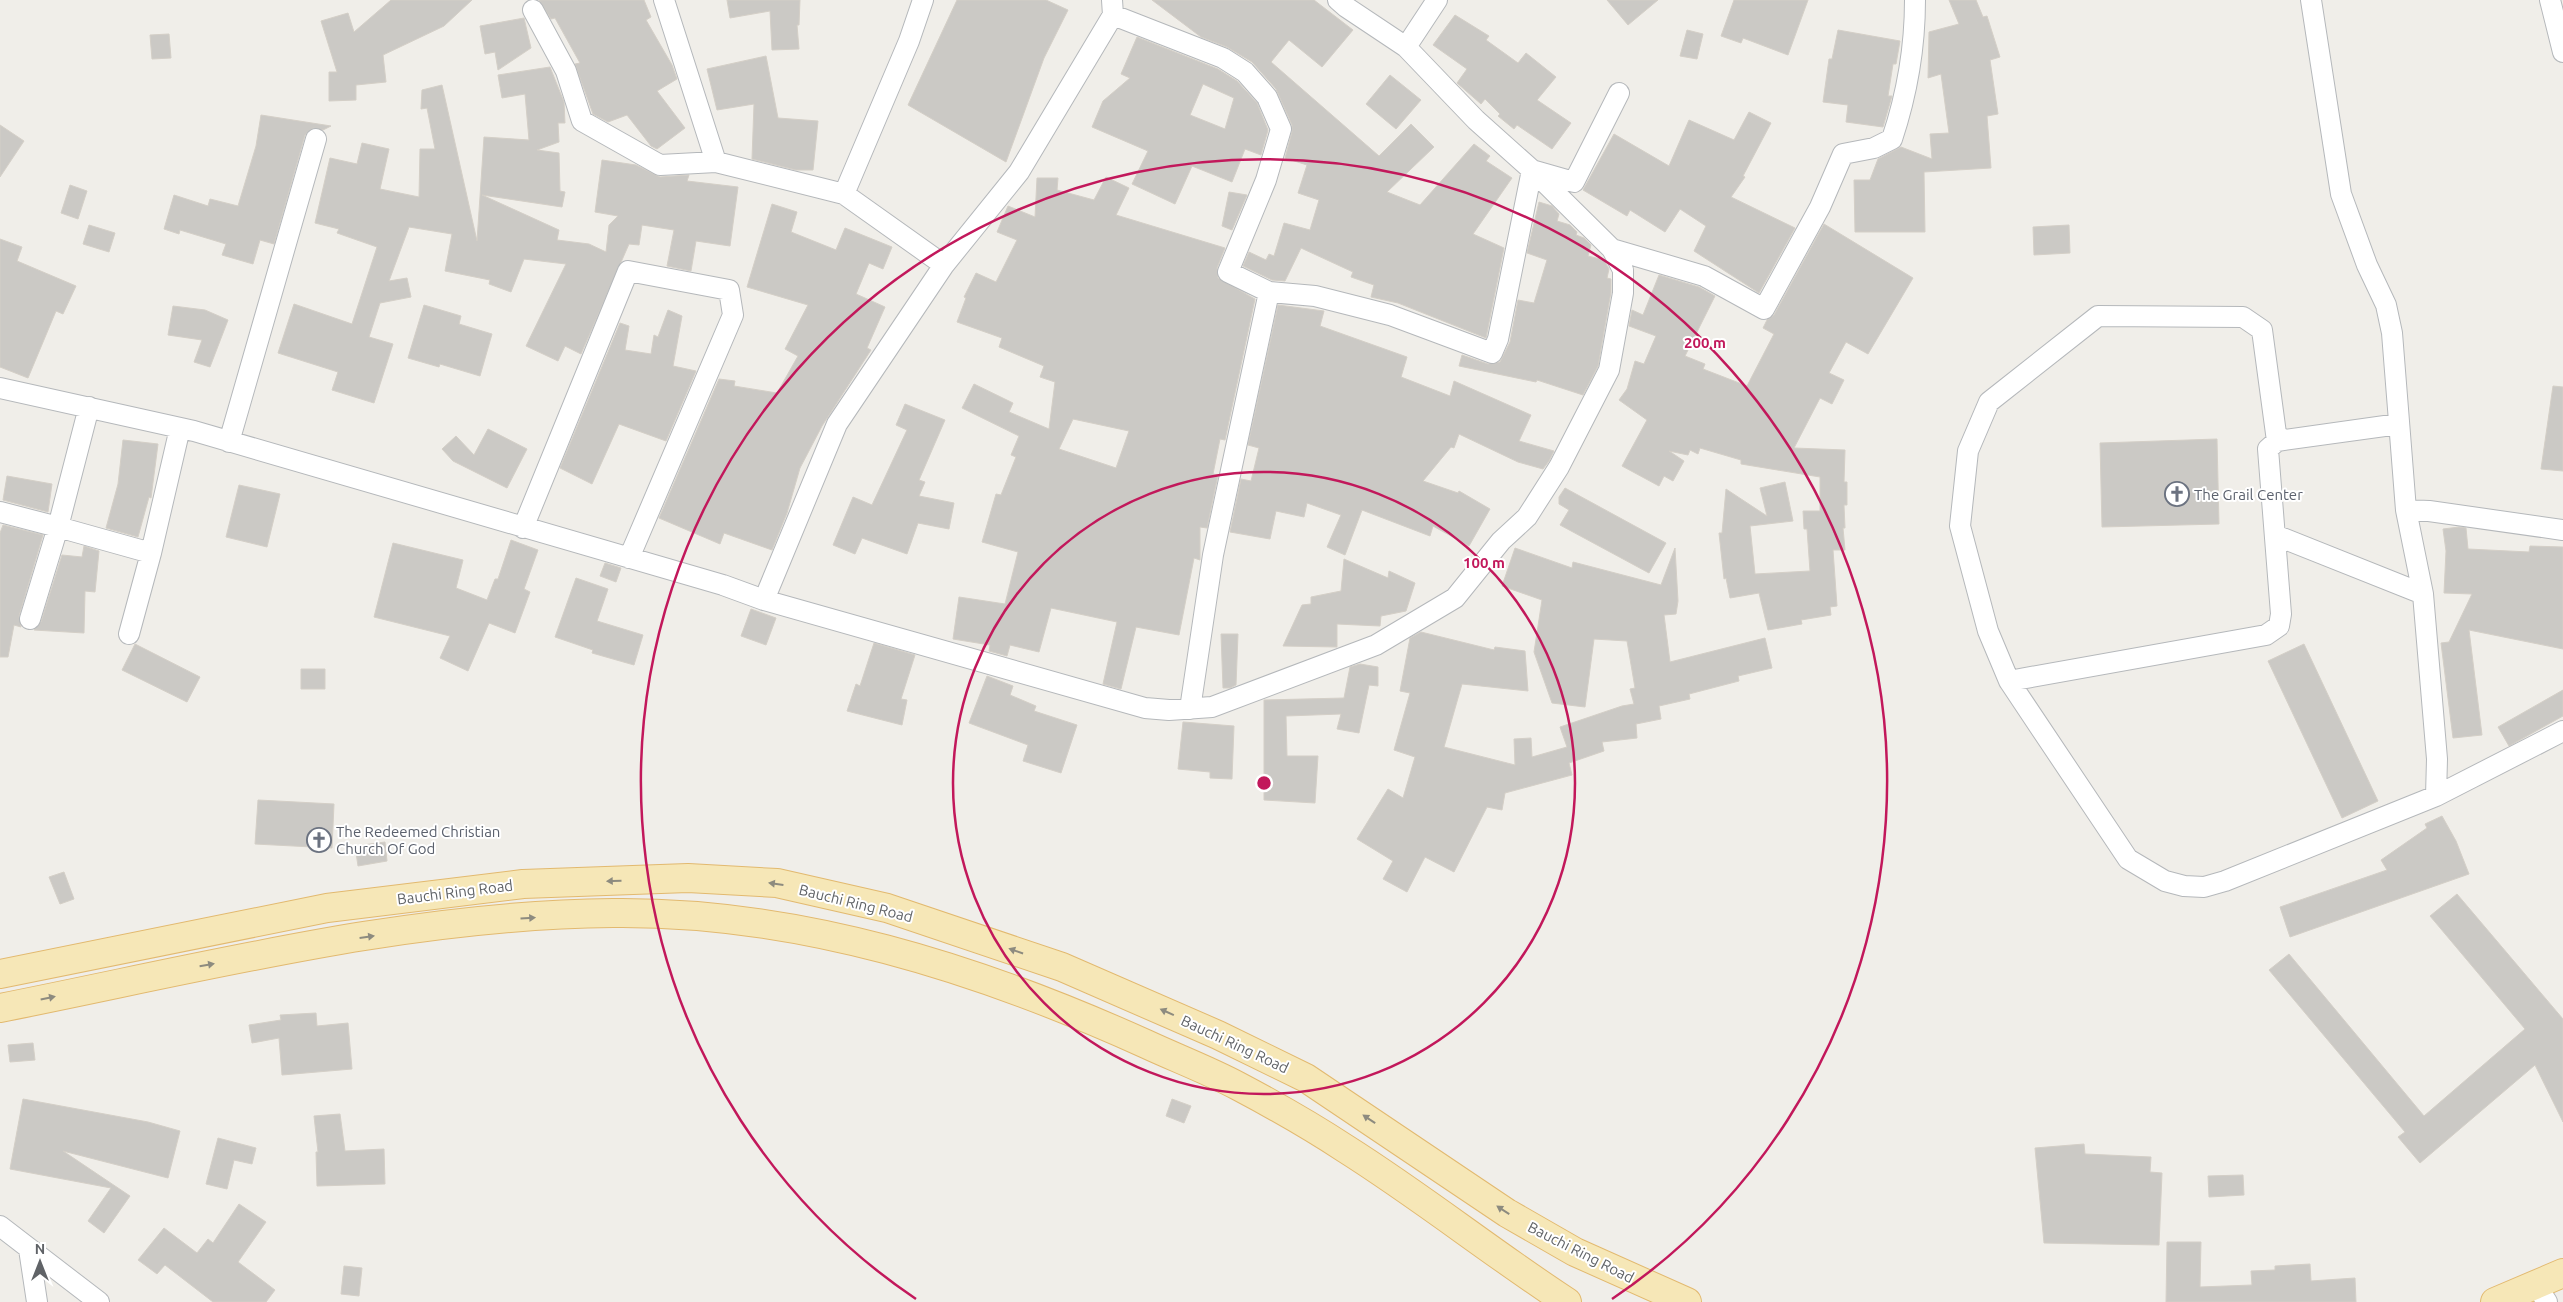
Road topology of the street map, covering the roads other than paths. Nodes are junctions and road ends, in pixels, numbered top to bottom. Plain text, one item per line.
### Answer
1 (664, 0) edge
2 (923, 0) edge
3 (1338, 0) edge
4 (1437, 0) edge
5 (1915, 0) edge
6 (2311, 0) edge
7 (2550, 0) edge
8 (1113, 7) edge
9 (533, 10) dead end
10 (1406, 47) junction
11 (2563, 52) edge
12 (1619, 93) dead end
13 (316, 138) dead end
14 (716, 162) junction
15 (1532, 170) junction
16 (844, 194) junction
17 (1612, 249) junction
18 (944, 264) junction
19 (1269, 292) junction
20 (0, 388) edge
21 (89, 407) junction
22 (2399, 424) junction
23 (180, 428) junction
24 (2276, 441) junction
25 (229, 442) junction
26 (2406, 510) junction
27 (0, 512) edge
28 (58, 527) junction
29 (522, 528) junction
30 (2563, 530) edge
31 (2275, 535) junction
32 (151, 553) junction
33 (629, 558) junction
34 (2423, 594) junction
35 (764, 600) junction
36 (30, 619) dead end
37 (129, 634) dead end
38 (2008, 681) junction
39 (1190, 709) junction
40 (2563, 731) edge
41 (2436, 796) junction
42 (0, 974) edge
43 (0, 1008) edge
44 (0, 1226) edge
45 (29, 1248) junction
46 (2563, 1273) edge
47 (2541, 1294) edge
48 (37, 1302) edge
49 (99, 1302) edge
50 (1567, 1302) edge
51 (1687, 1302) edge
52 (2495, 1302) edge

1 - 14 street
2 - 16 street
3 - 10 street
4 - 10 street
5 - 17 street
6 - 22 street
7 - 11 street
8 - 18 street
8 - 19 street
9 - 14 street
10 - 15 street
12 - 15 street
13 - 25 street
14 - 16 street
15 - 17 street
15 - 19 street
16 - 18 street
17 - 39 street
18 - 35 street
19 - 39 street
20 - 21 street
21 - 23 street
21 - 28 street
22 - 24 street
22 - 26 street
23 - 25 street
23 - 32 street
24 - 31 street
24 - 38 street
25 - 29 street
26 - 30 street
26 - 34 street
27 - 28 street
28 - 32 street
28 - 36 street
29 - 33 street
29 - 33 street
31 - 34 street
31 - 38 street
32 - 37 street
33 - 35 street
34 - 41 street
35 - 39 street
38 - 41 street
40 - 41 street
51 -> 42 main road, Bauchi Ring Road
43 -> 50 main road
44 - 45 street
45 - 48 street
45 - 49 street
46 - 47 main road
47 - 52 main road

